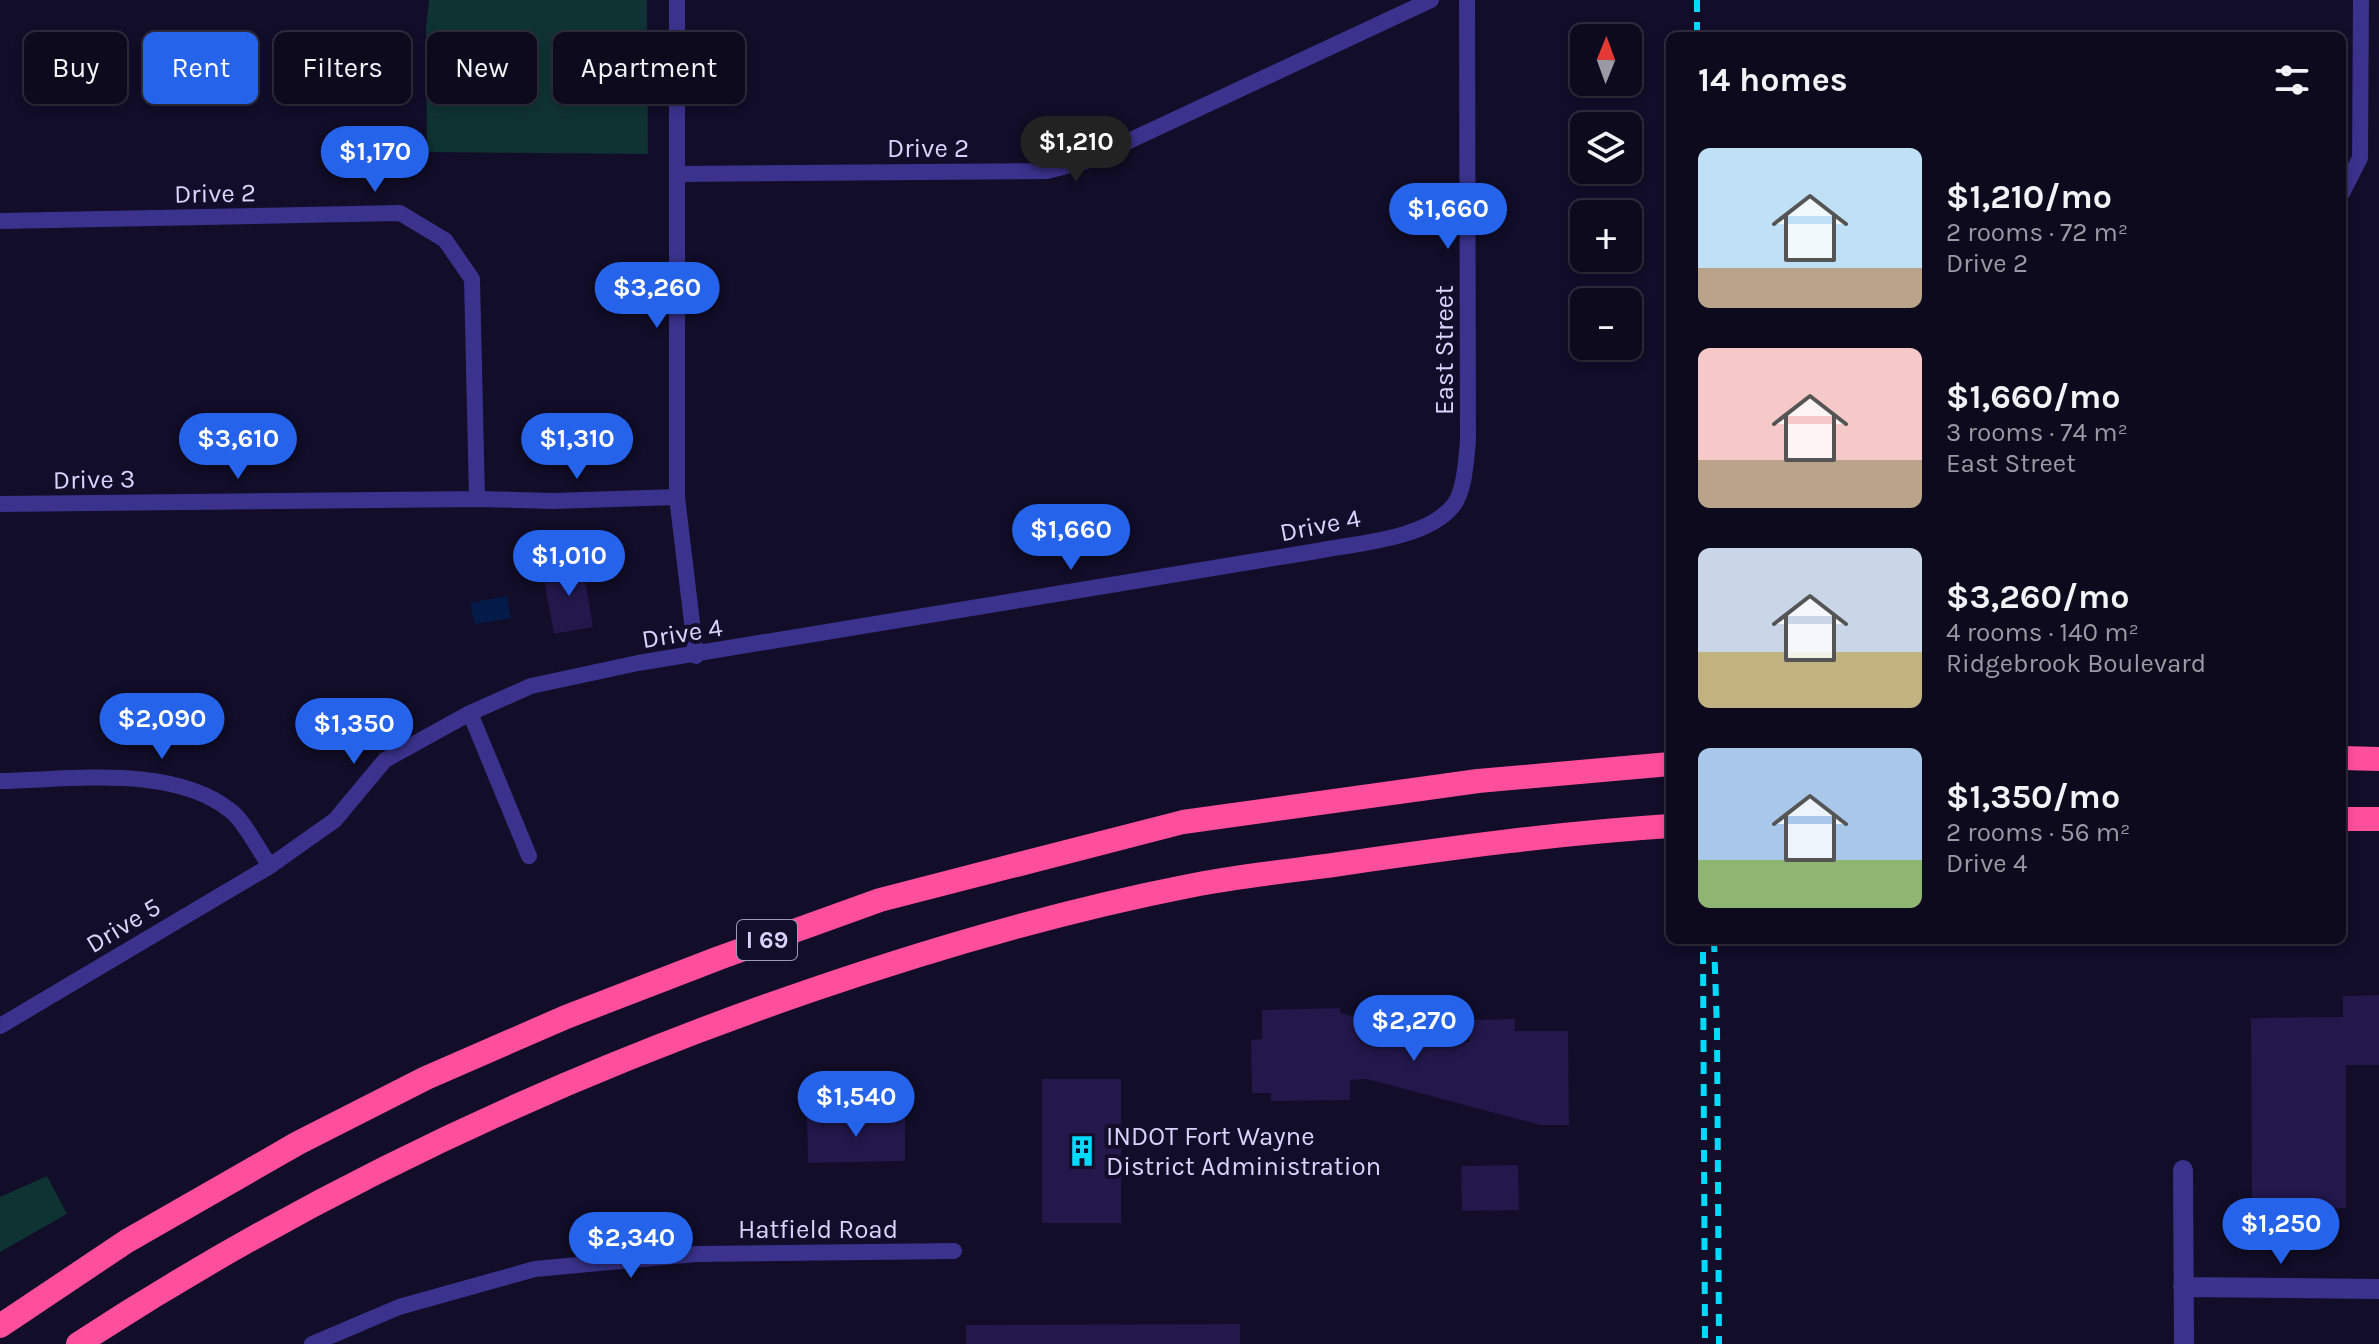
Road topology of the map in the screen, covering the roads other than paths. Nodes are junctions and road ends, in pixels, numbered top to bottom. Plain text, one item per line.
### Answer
1 (677, 0) edge
2 (1431, 0) edge
3 (1467, 0) edge
4 (2361, 0) edge
5 (677, 174) junction
6 (2346, 185) edge
7 (0, 221) edge
8 (677, 497) junction
9 (477, 499) junction
10 (0, 504) edge
11 (1453, 507) joint
12 (696, 656) junction
13 (470, 713) junction
14 (2346, 758) edge
15 (2379, 759) edge
16 (1666, 764) edge
17 (0, 781) edge
18 (2346, 819) edge
19 (2379, 819) edge
20 (1666, 826) edge
21 (529, 856) dead end
22 (270, 866) junction
23 (0, 1026) edge
24 (2183, 1170) dead end
25 (954, 1251) dead end
26 (2183, 1287) junction
27 (2379, 1289) edge
28 (0, 1326) edge
29 (78, 1344) edge
30 (312, 1344) edge
31 (2184, 1344) edge

1 - 5 street
2 - 5 street, Drive 2
3 - 11 street, East Street
4 - 6 street
5 - 8 street
7 - 9 street, Drive 2
8 - 9 street, Drive 3
8 - 12 street
9 - 10 street, Drive 3
11 - 12 street, Drive 4
12 - 13 street, Drive 4
13 - 21 street
13 - 22 street, Drive 4
14 - 15 highway
16 - 28 highway, I 69
17 - 22 street
18 - 19 highway
20 - 29 highway, I 69
22 - 23 street, Drive 5
24 - 26 street
25 - 30 street, Hatfield Road
26 - 27 street
26 - 31 street

